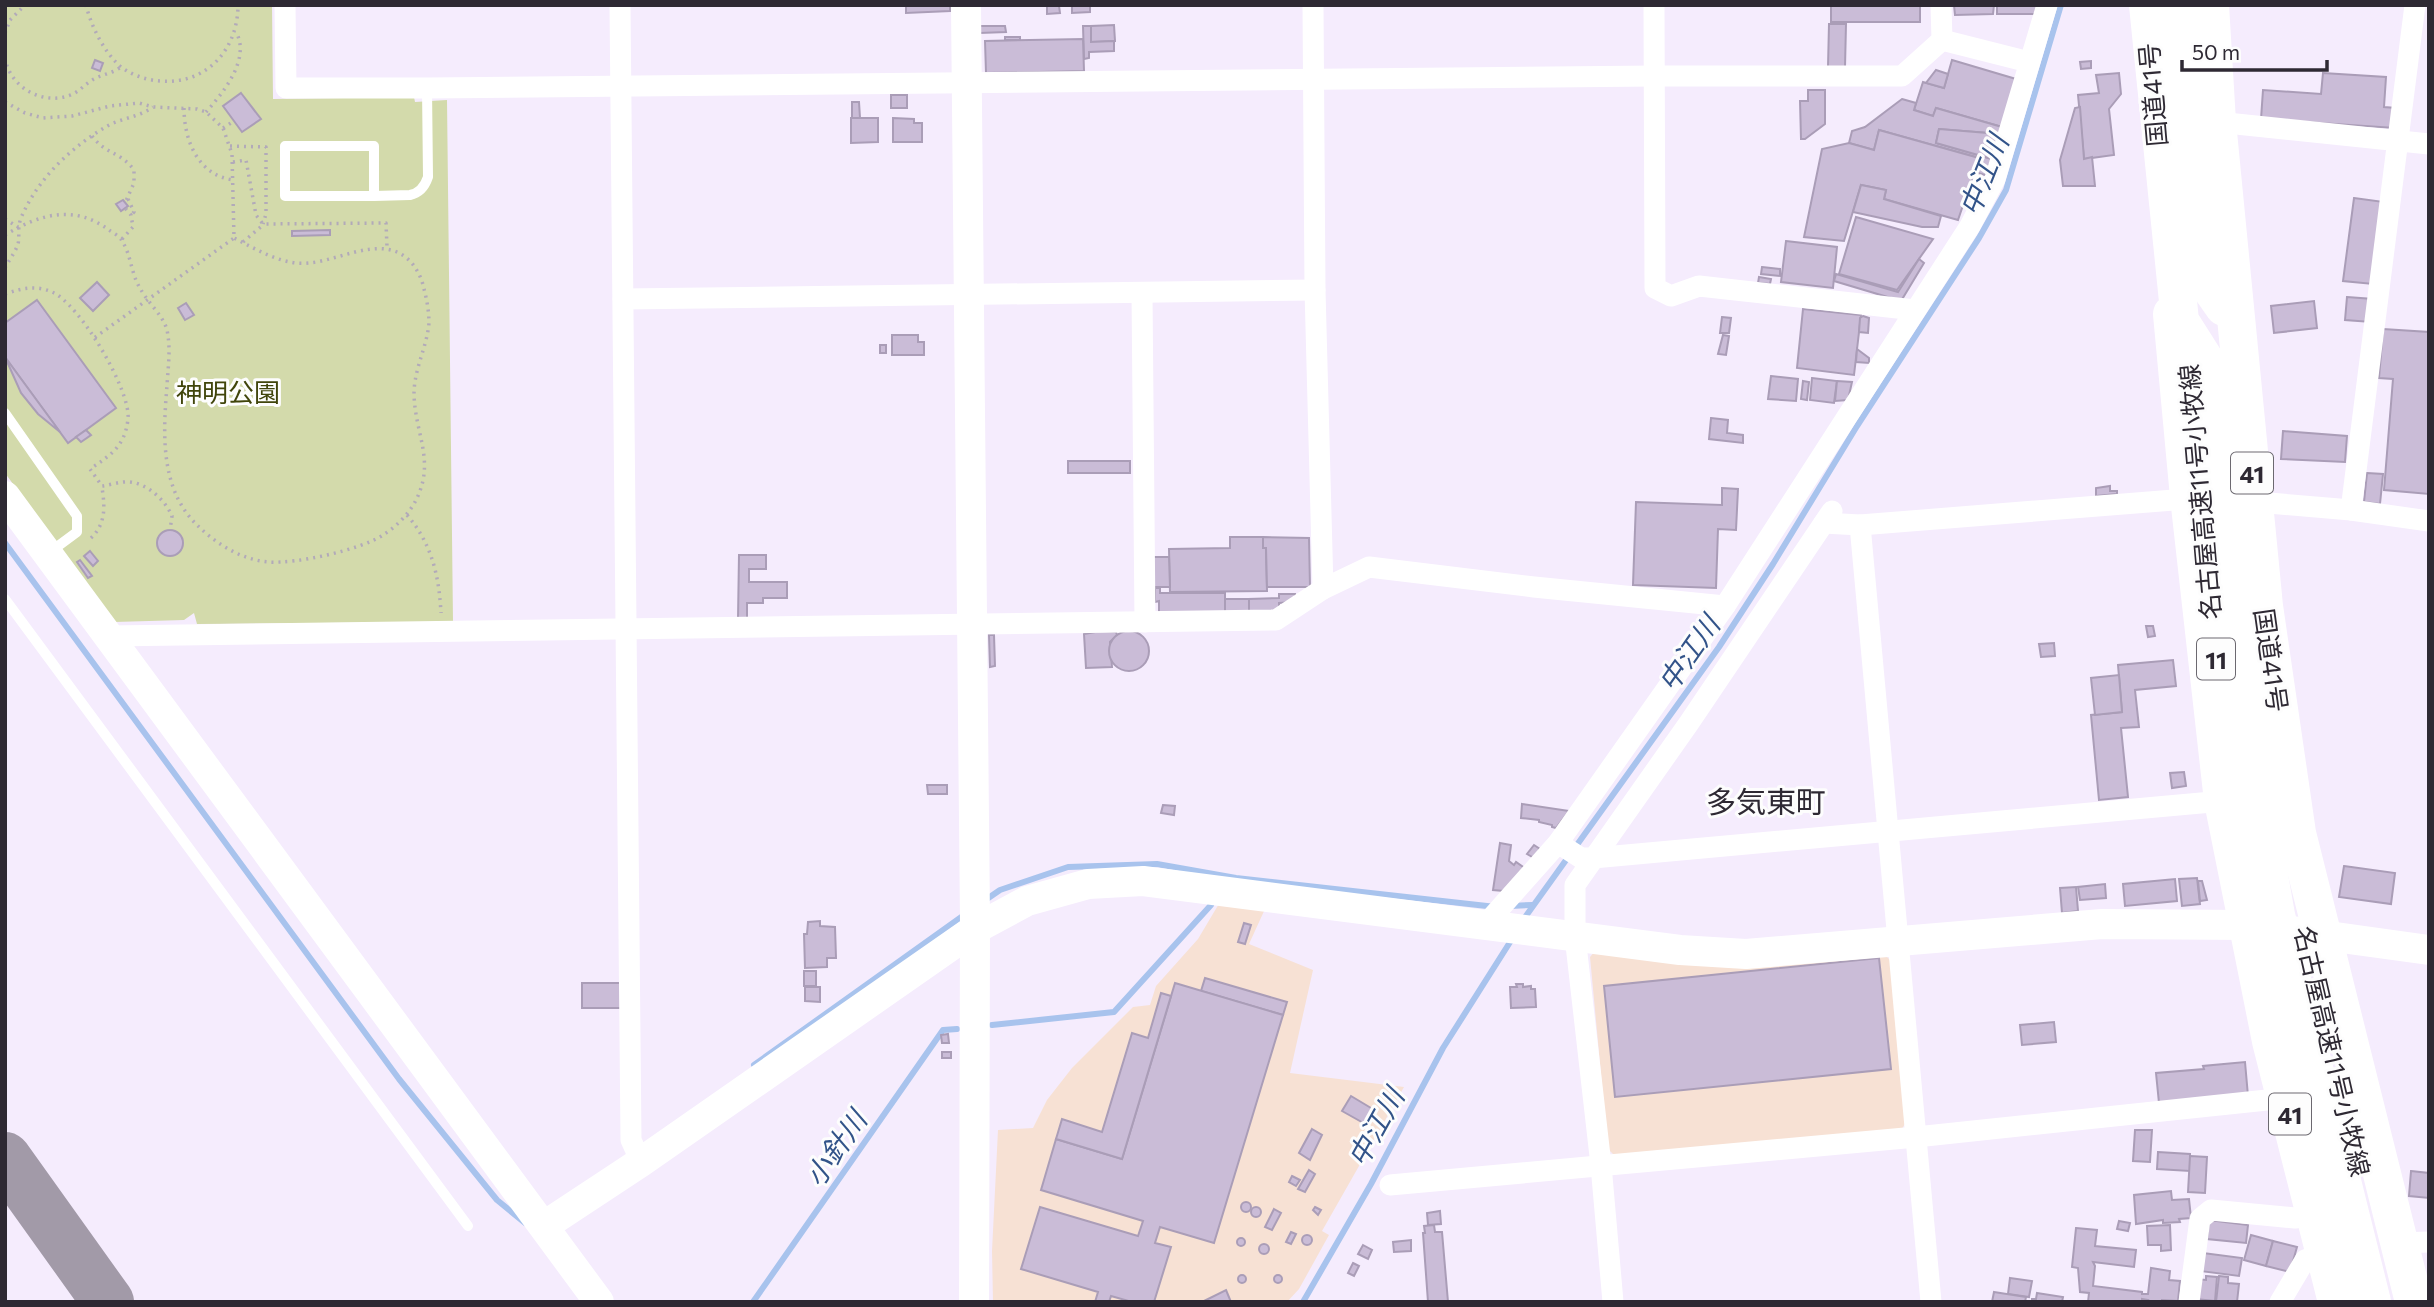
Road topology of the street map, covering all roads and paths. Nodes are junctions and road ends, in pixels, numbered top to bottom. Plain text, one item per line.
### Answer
1 (25, 5) edge
2 (86, 5) edge
3 (238, 5) edge
4 (285, 5) edge
5 (620, 5) edge
6 (966, 5) edge
7 (1313, 5) edge
8 (1654, 5) edge
9 (1941, 5) edge
10 (2047, 5) edge
11 (2148, 5) edge
12 (2180, 5) edge
13 (2197, 5) edge
14 (2210, 5) edge
15 (2415, 5) edge
16 (5, 17) edge
17 (10, 20) junction
18 (236, 32) junction
19 (5, 33) edge
20 (1942, 40) junction
21 (5, 58) edge
22 (2029, 62) junction
23 (121, 66) junction
24 (6, 69) edge
25 (1655, 76) junction
26 (1313, 79) junction
27 (967, 85) junction
28 (620, 86) junction
29 (427, 88) junction
30 (5, 102) edge
31 (153, 107) junction
32 (184, 108) junction
33 (206, 112) junction
34 (234, 121) dead end
35 (2217, 122) junction
36 (223, 128) junction
37 (92, 136) junction
38 (2398, 140) junction
39 (2429, 144) edge
40 (230, 146) junction
41 (234, 180) junction
42 (374, 196) junction
43 (126, 203) junction
44 (131, 215) junction
45 (5, 219) edge
46 (18, 227) junction
47 (5, 235) edge
48 (234, 238) junction
49 (122, 239) junction
50 (243, 242) junction
51 (5, 268) edge
52 (1315, 290) junction
53 (1142, 293) junction
54 (5, 294) edge
55 (970, 294) junction
56 (623, 299) junction
57 (148, 300) junction
58 (2224, 307) junction
59 (1914, 310) junction
60 (94, 338) junction
61 (5, 412) edge
62 (5, 496) edge
63 (2189, 497) junction
64 (2255, 502) junction
65 (2351, 510) junction
66 (407, 515) junction
67 (2429, 521) edge
68 (1860, 525) junction
69 (170, 530) dead end
70 (48, 554) junction
71 (1323, 589) junction
72 (5, 599) edge
73 (1725, 606) junction
74 (1145, 622) junction
75 (971, 624) junction
76 (627, 629) junction
77 (440, 631) junction
78 (109, 636) junction
79 (2223, 801) junction
80 (1887, 831) junction
81 (1558, 844) junction
82 (1587, 858) junction
83 (974, 915) junction
84 (2248, 925) junction
85 (1490, 926) junction
86 (1575, 936) junction
87 (2321, 936) junction
88 (1898, 941) junction
89 (2429, 950) edge
90 (2286, 1098) junction
91 (1916, 1137) junction
92 (637, 1154) junction
93 (1601, 1165) junction
94 (1390, 1185) dead end
95 (2315, 1215) junction
96 (468, 1226) dead end
97 (544, 1226) junction
98 (2413, 1242) edge
99 (2325, 1252) junction
100 (599, 1302) edge
101 (974, 1302) edge
102 (1613, 1302) edge
103 (1931, 1302) edge
104 (2189, 1302) edge
105 (2280, 1302) edge
106 (2337, 1302) edge
107 (2351, 1302) edge
108 (2372, 1302) edge
109 (2394, 1302) edge
110 (2414, 1302) edge

1 - 17 path
2 - 23 path
3 - 18 path
4 - 29 street
5 - 28 street
6 - 27 street
7 - 26 street
8 - 25 street
9 - 20 street
10 - 22 street
11 - 63 highway, 国道41号 / 41
11 - 107 highway, 名古屋高速11号小牧線 / 11
11 - 108 highway
12 - 58 highway
13 - 58 highway, 名古屋高速11号小牧線 / 11
14 - 35 highway, 国道41号 / 41
15 - 38 street
16 - 17 path
17 - 19 path
18 - 23 path
18 - 33 path
20 - 22 street
20 - 25 street
21 - 24 path
22 - 59 street
23 - 24 path
25 - 26 street
25 - 59 street
26 - 27 street
26 - 52 street
27 - 28 street
27 - 55 street
28 - 29 street
28 - 56 street
29 - 42 lane
30 - 31 path
31 - 32 path
31 - 37 path
32 - 33 path
32 - 41 path
33 - 36 path
34 - 36 path
35 - 38 street
35 - 64 highway, 国道41号 / 41
36 - 40 path
37 - 43 path
37 - 46 path
38 - 39 street
38 - 65 street
40 - 41 path
40 - 50 path
41 - 48 path
42 - 42 lane
43 - 44 path
43 - 44 path
44 - 49 path
45 - 46 path
46 - 47 path
46 - 49 path
46 - 51 path
48 - 50 path
48 - 57 path
49 - 57 path
50 - 66 path
52 - 53 street
52 - 71 street
53 - 55 street
53 - 74 street
54 - 60 path
55 - 56 street
55 - 75 street
56 - 76 street
57 - 60 path
57 - 66 path
58 - 109 highway, 名古屋高速11号小牧線 / 11
59 - 73 street
60 - 69 path
61 - 70 lane
62 - 70 street
63 - 64 street
63 - 68 street
63 - 79 highway, 国道41号 / 41
64 - 65 street
64 - 87 highway, 国道41号 / 41
65 - 67 street
66 - 77 path
68 - 80 street
68 - 82 street
70 - 78 street
71 - 73 street
71 - 74 street
72 - 96 lane
73 - 81 street
74 - 75 street
75 - 76 street
75 - 83 street
76 - 77 street
76 - 92 street
77 - 78 street
78 - 97 street
79 - 80 street
79 - 84 highway, 国道41号 / 41
80 - 82 street
80 - 88 street
81 - 82 street
81 - 85 street
82 - 86 street
83 - 85 street
83 - 92 street
83 - 101 street
84 - 87 street
84 - 88 street
84 - 90 highway, 国道41号 / 41
85 - 86 street
86 - 88 street
86 - 93 street
87 - 89 street
87 - 98 highway, 国道41号 / 41
88 - 91 street
90 - 91 street
90 - 95 highway, 国道41号 / 41
91 - 93 street
91 - 103 street
92 - 97 street
93 - 94 street
93 - 102 street
95 - 99 highway, 国道41号 / 41
95 - 104 street
97 - 100 street
98 - 110 highway, 国道41号 / 41
99 - 105 street
99 - 106 highway, 国道41号 / 41

